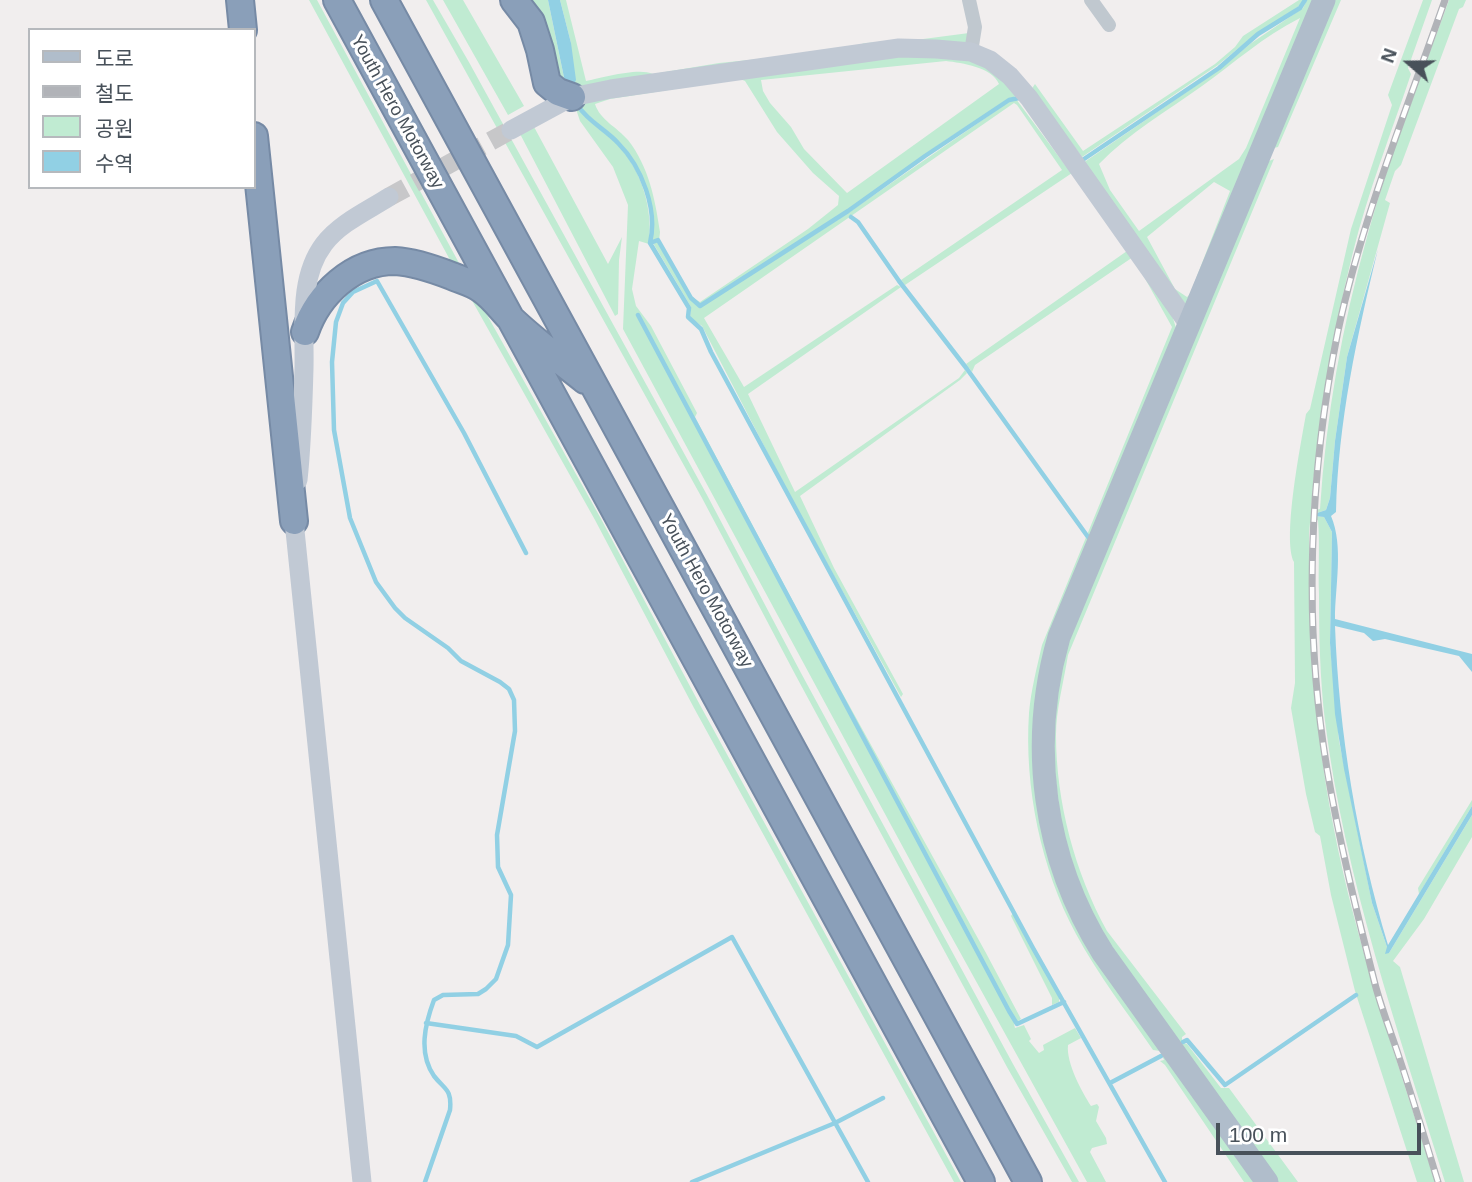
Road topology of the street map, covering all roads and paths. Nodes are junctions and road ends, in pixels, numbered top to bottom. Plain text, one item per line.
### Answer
1 (240, 0) edge
2 (337, 0) edge
3 (384, 0) edge
4 (514, 0) edge
5 (970, 0) edge
6 (1091, 0) edge
7 (1324, 0) edge
8 (1109, 24) dead end
9 (243, 28) edge
10 (971, 52) junction
11 (572, 97) junction
12 (511, 130) tunnel mouth
13 (256, 156) edge
14 (388, 197) tunnel mouth
15 (510, 318) junction
16 (1188, 325) junction
17 (305, 332) junction
18 (596, 389) junction
19 (293, 521) junction
20 (362, 1182) edge
21 (981, 1182) edge
22 (1028, 1182) edge
23 (1267, 1182) edge

1 - 9 highway
2 - 15 highway, Youth Hero Motorway
3 - 18 highway, Youth Hero Motorway
4 - 11 highway
5 - 10 street
6 - 8 street
7 - 16 main road
10 - 11 street
10 - 16 street
11 - 12 street
13 - 19 highway
14 - 17 street
15 - 17 highway
15 - 18 highway
15 - 21 highway, Youth Hero Motorway
16 - 23 main road
17 - 19 street
18 - 22 highway, Youth Hero Motorway
19 - 20 street

